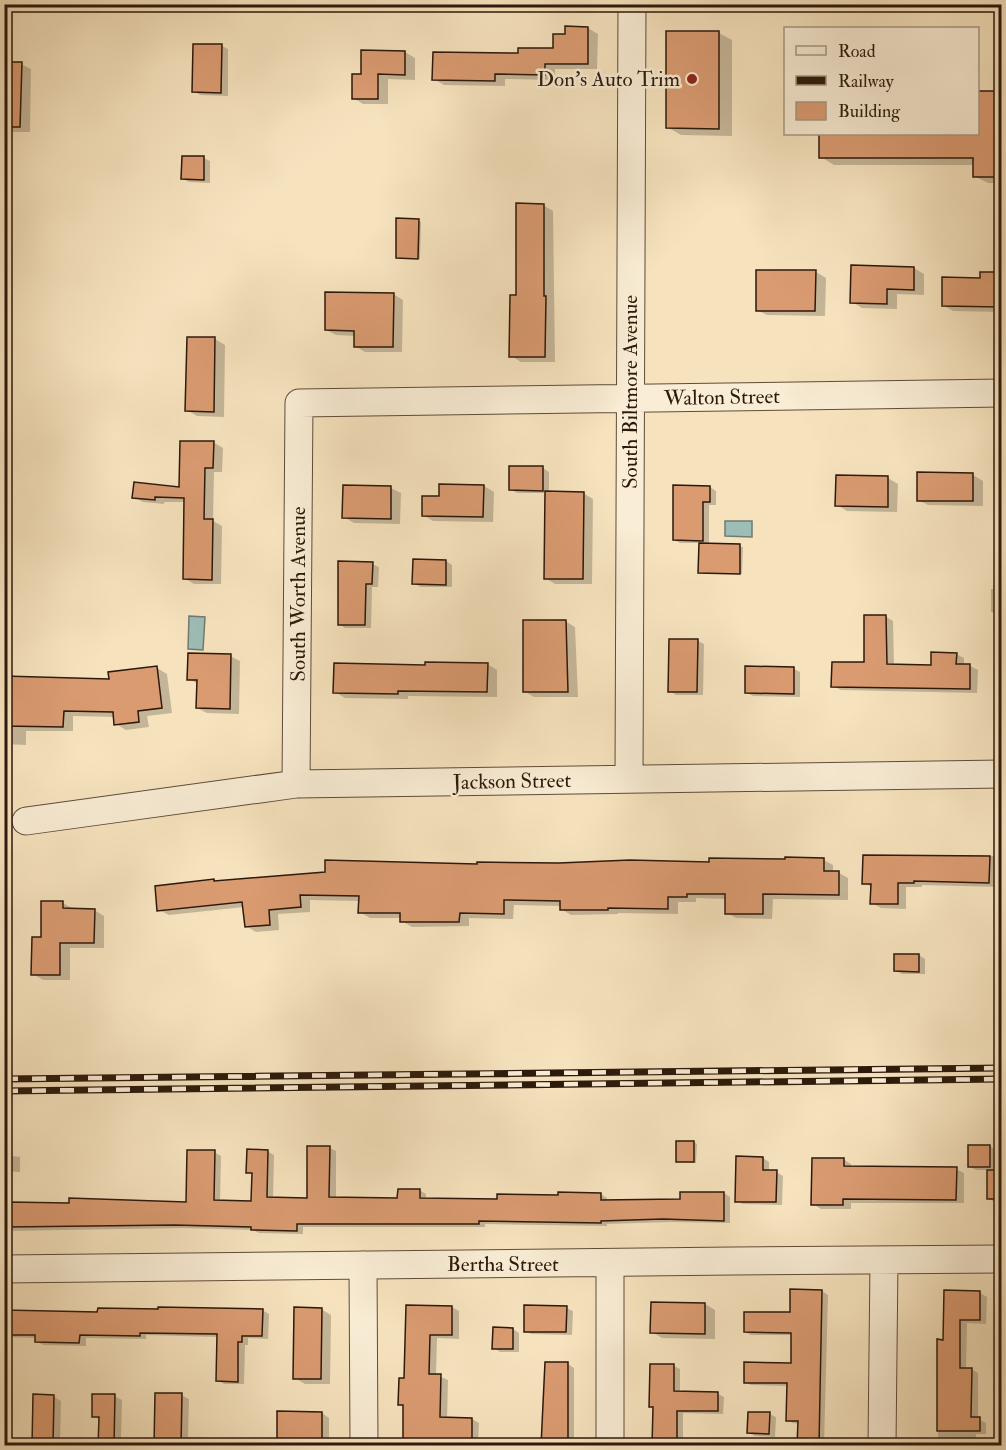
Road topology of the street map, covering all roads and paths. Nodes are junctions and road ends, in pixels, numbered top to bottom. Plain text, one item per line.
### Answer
1 (632, 4) edge
2 (1002, 393) edge
3 (630, 398) junction
4 (299, 403) joint
5 (1002, 774) edge
6 (629, 779) junction
7 (296, 784) junction
8 (26, 821) dead end
9 (1002, 1259) edge
10 (884, 1260) junction
11 (610, 1263) junction
12 (363, 1265) junction
13 (4, 1269) edge
14 (364, 1446) edge
15 (610, 1446) edge
16 (882, 1446) edge

1 - 3 street, South Biltmore Avenue
2 - 3 street, Walton Street
3 - 4 street, Walton Street
3 - 6 street, South Biltmore Avenue
4 - 7 street, South Worth Avenue
5 - 6 street, Jackson Street
6 - 7 street, Jackson Street
7 - 8 street, Jackson Street
9 - 10 street, Bertha Street
10 - 11 street, Bertha Street
10 - 16 street
11 - 12 street, Bertha Street
11 - 15 street
12 - 13 street, Bertha Street
12 - 14 street

